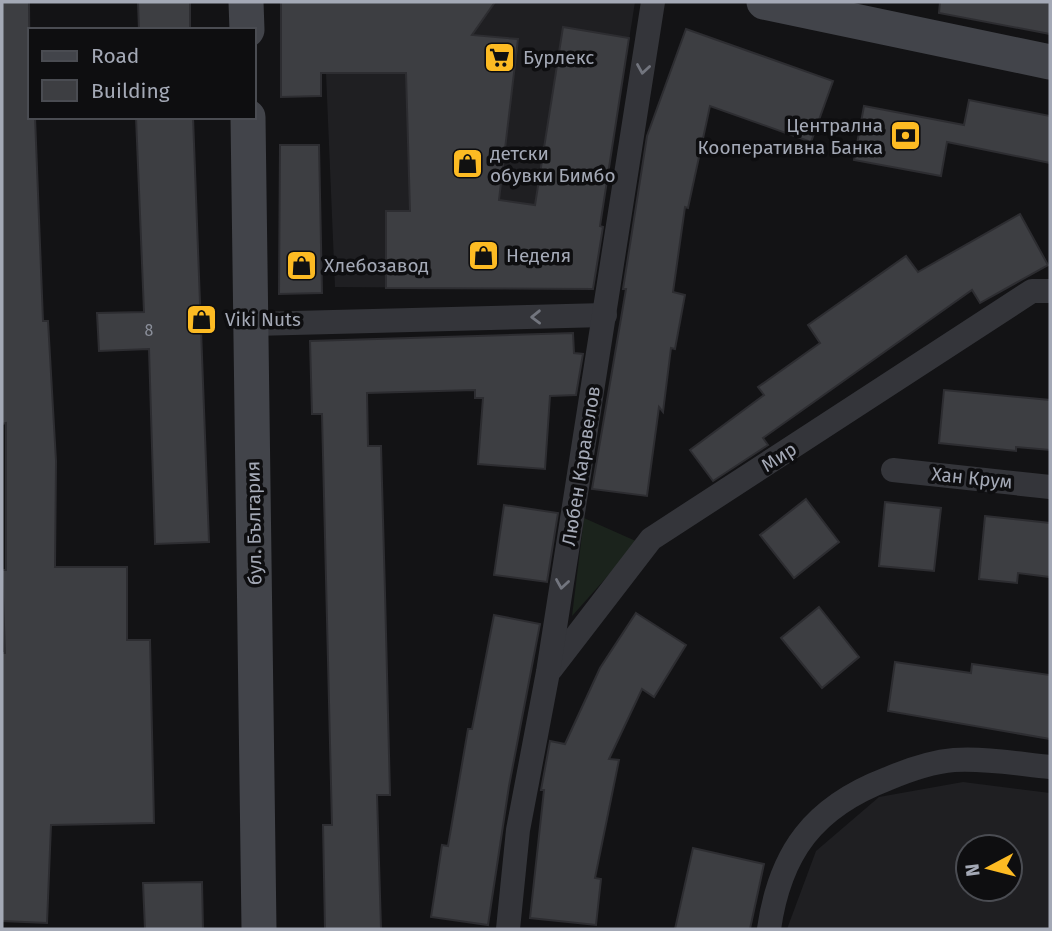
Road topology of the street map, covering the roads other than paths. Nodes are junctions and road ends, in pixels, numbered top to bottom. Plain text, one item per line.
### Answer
1 (246, 2) edge
2 (653, 2) edge
3 (764, 2) edge
4 (247, 28) edge
5 (1050, 62) edge
6 (248, 119) edge
7 (1050, 291) edge
8 (605, 315) junction
9 (251, 324) junction
10 (893, 470) dead end
11 (1050, 487) edge
12 (548, 672) junction
13 (1050, 767) edge
14 (259, 929) edge
15 (508, 929) edge
16 (769, 929) edge

1 - 4 main road
2 -> 8 street, Любен Каравелов
3 - 5 main road
6 - 9 main road, бул. България
7 - 12 street, Мир
8 -> 9 street
8 -> 12 street, Любен Каравелов
9 - 14 main road, бул. България
10 - 11 street, Хан Крум
12 - 15 street, Любен Каравелов
13 - 16 street

